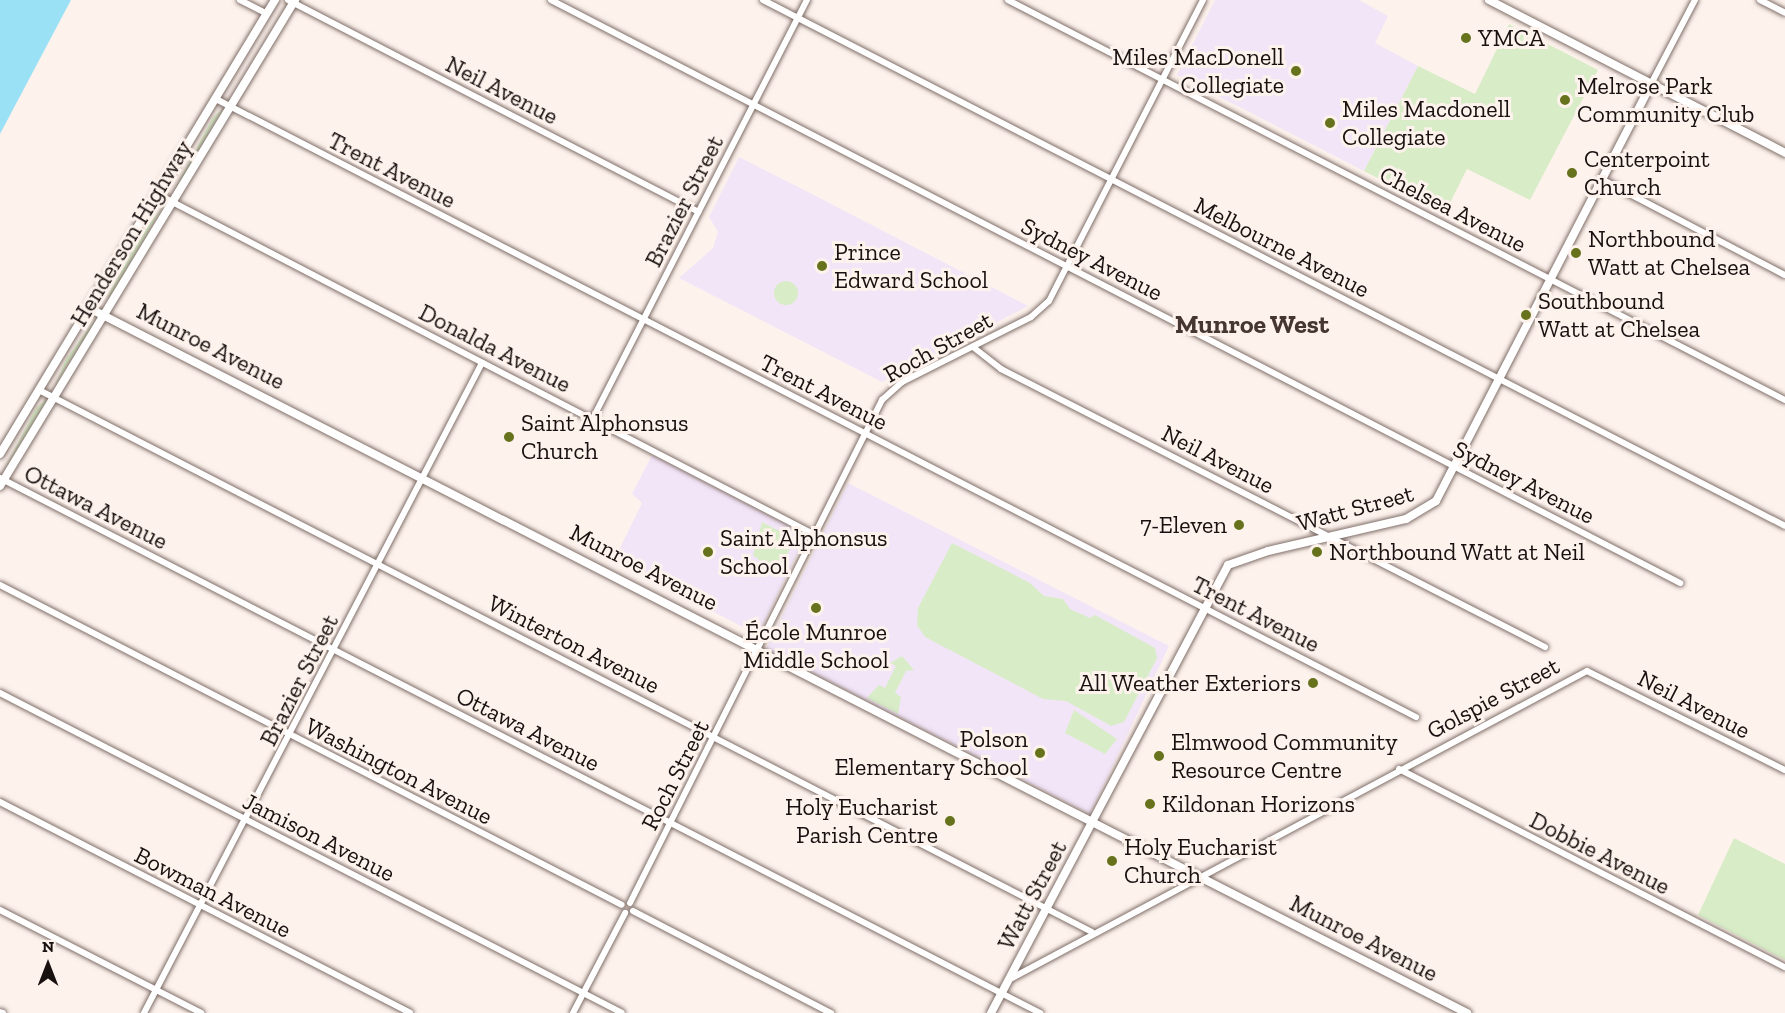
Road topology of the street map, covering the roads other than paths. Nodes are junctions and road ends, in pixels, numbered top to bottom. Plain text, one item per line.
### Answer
1 (240, 0) edge
2 (275, 0) edge
3 (551, 0) edge
4 (763, 0) edge
5 (807, 0) edge
6 (1008, 0) edge
7 (1203, 0) edge
8 (1489, 0) edge
9 (1695, 0) edge
10 (1760, 0) edge
11 (292, 1) edge
12 (1785, 13) edge
13 (267, 14) junction
14 (798, 18) junction
15 (281, 23) junction
16 (1161, 79) junction
17 (1651, 84) junction
18 (216, 99) junction
19 (754, 105) junction
20 (231, 107) junction
21 (1785, 153) edge
22 (1111, 179) junction
23 (1603, 180) junction
24 (158, 194) junction
25 (172, 202) junction
26 (699, 212) junction
27 (1066, 266) junction
28 (1785, 275) edge
29 (1551, 280) junction
30 (89, 308) junction
31 (105, 314) junction
32 (644, 320) junction
33 (974, 347) junction
34 (482, 363) junction
35 (1500, 379) junction
36 (39, 390) junction
37 (54, 397) junction
38 (1785, 400) edge
39 (593, 418) junction
40 (865, 433) junction
41 (0, 454) edge
42 (1455, 466) junction
43 (424, 476) junction
44 (1, 481) edge
45 (1785, 526) edge
46 (816, 535) junction
47 (1329, 537) junction
48 (380, 564) junction
49 (1680, 583) dead end
50 (0, 585) edge
51 (1203, 607) junction
52 (1545, 647) dead end
53 (760, 649) junction
54 (335, 650) junction
55 (1587, 671) joint
56 (0, 693) edge
57 (1416, 717) dead end
58 (291, 735) junction
59 (714, 737) junction
60 (1399, 769) junction
61 (1785, 770) edge
62 (0, 802) edge
63 (246, 820) junction
64 (1092, 822) junction
65 (671, 823) junction
66 (1199, 875) junction
67 (630, 903) junction
68 (622, 905) junction
69 (201, 906) junction
70 (1046, 907) junction
71 (0, 909) edge
72 (633, 911) junction
73 (625, 913) junction
74 (1092, 932) junction
75 (1785, 967) edge
76 (1008, 982) junction
77 (156, 990) junction
78 (584, 993) junction
79 (1002, 993) junction
80 (144, 1013) edge
81 (201, 1013) edge
82 (410, 1013) edge
83 (573, 1013) edge
84 (622, 1013) edge
85 (831, 1013) edge
86 (991, 1013) edge
87 (1040, 1013) edge
88 (1467, 1013) edge

1 - 13 street
2 - 13 main road, Henderson Highway
3 - 19 street, Sydney Avenue
4 - 14 street, Melbourne Avenue
5 - 14 street, Brazier Street
6 - 16 street, Chelsea Avenue
7 - 16 street, Roch Street
8 - 17 street
9 - 17 street, Watt Street
10 - 12 street
11 - 15 main road, Henderson Highway
11 - 26 street, Neil Avenue
13 - 15 main road
13 - 18 main road, Henderson Highway
14 - 19 street, Brazier Street
14 - 22 street, Melbourne Avenue
15 - 20 main road, Henderson Highway
16 - 22 street, Roch Street
16 - 29 street, Chelsea Avenue
17 - 21 street
17 - 23 street, Watt Street
18 - 20 street, Trent Avenue
18 - 24 main road, Henderson Highway
19 - 26 street, Brazier Street
19 - 27 street, Sydney Avenue
20 - 25 main road, Henderson Highway
20 - 32 street, Trent Avenue
22 - 27 street, Roch Street
22 - 35 street, Melbourne Avenue
23 - 28 street
23 - 29 street, Watt Street
24 - 25 street, Donalda Avenue
24 - 30 main road, Henderson Highway
25 - 31 main road, Henderson Highway
25 - 34 street, Donalda Avenue
26 - 32 street, Brazier Street
27 - 33 street, Roch Street
27 - 42 street, Sydney Avenue
29 - 35 street, Watt Street
29 - 38 street, Chelsea Avenue
30 - 31 street, Munroe Avenue
30 - 36 main road, Henderson Highway
31 - 37 main road, Henderson Highway
31 - 43 street, Munroe Avenue
32 - 39 street, Brazier Street
32 - 40 street, Trent Avenue
33 - 40 street, Roch Street
33 - 47 street, Neil Avenue
34 - 39 street, Donalda Avenue
34 - 43 street, Brazier Street
35 - 42 street, Watt Street
35 - 45 street, Melbourne Avenue
36 - 37 street, Winterton Avenue
36 - 41 main road, Henderson Highway
37 - 44 main road, Henderson Highway
37 - 48 street, Winterton Avenue
39 - 46 street, Donalda Avenue
40 - 46 street, Roch Street
40 - 51 street, Trent Avenue
42 - 47 street, Watt Street
42 - 49 street, Sydney Avenue
43 - 48 street, Brazier Street
43 - 53 street, Munroe Avenue
44 - 54 street, Ottawa Avenue
46 - 53 street, Roch Street
47 - 51 street, Watt Street
47 - 52 street, Neil Avenue
48 - 54 street, Brazier Street
48 - 59 street, Winterton Avenue
50 - 58 street, Washington Avenue
51 - 57 street, Trent Avenue
51 - 64 street, Watt Street
53 - 59 street, Roch Street
53 - 64 street, Munroe Avenue
54 - 58 street, Brazier Street
54 - 65 street, Ottawa Avenue
55 - 60 street, Golspie Street
55 - 61 street, Neil Avenue
56 - 63 street, Jamison Avenue
58 - 63 street, Brazier Street
58 - 68 street, Washington Avenue
59 - 65 street, Roch Street
59 - 70 street, Winterton Avenue
60 - 66 street, Golspie Street
60 - 75 street, Dobbie Avenue
62 - 69 street, Bowman Avenue
63 - 69 street, Brazier Street
63 - 78 street, Jamison Avenue
64 - 66 main road, Munroe Avenue
64 - 70 main road, Watt Street
65 - 67 street, Roch Street
65 - 79 street, Ottawa Avenue
66 - 74 street, Golspie Street
66 - 88 main road, Munroe Avenue
67 - 68 street
67 - 72 street
68 - 73 street
69 - 77 street, Brazier Street
69 - 82 street, Bowman Avenue
70 - 74 street, Winterton Avenue
70 - 76 main road, Watt Street
71 - 77 street
72 - 73 street
72 - 85 street
73 - 78 street
74 - 76 street, Golspie Street
76 - 79 main road, Watt Street
77 - 80 street, Brazier Street
77 - 81 street
78 - 83 street
78 - 84 street, Jamison Avenue
79 - 86 main road, Watt Street
79 - 87 street, Ottawa Avenue

